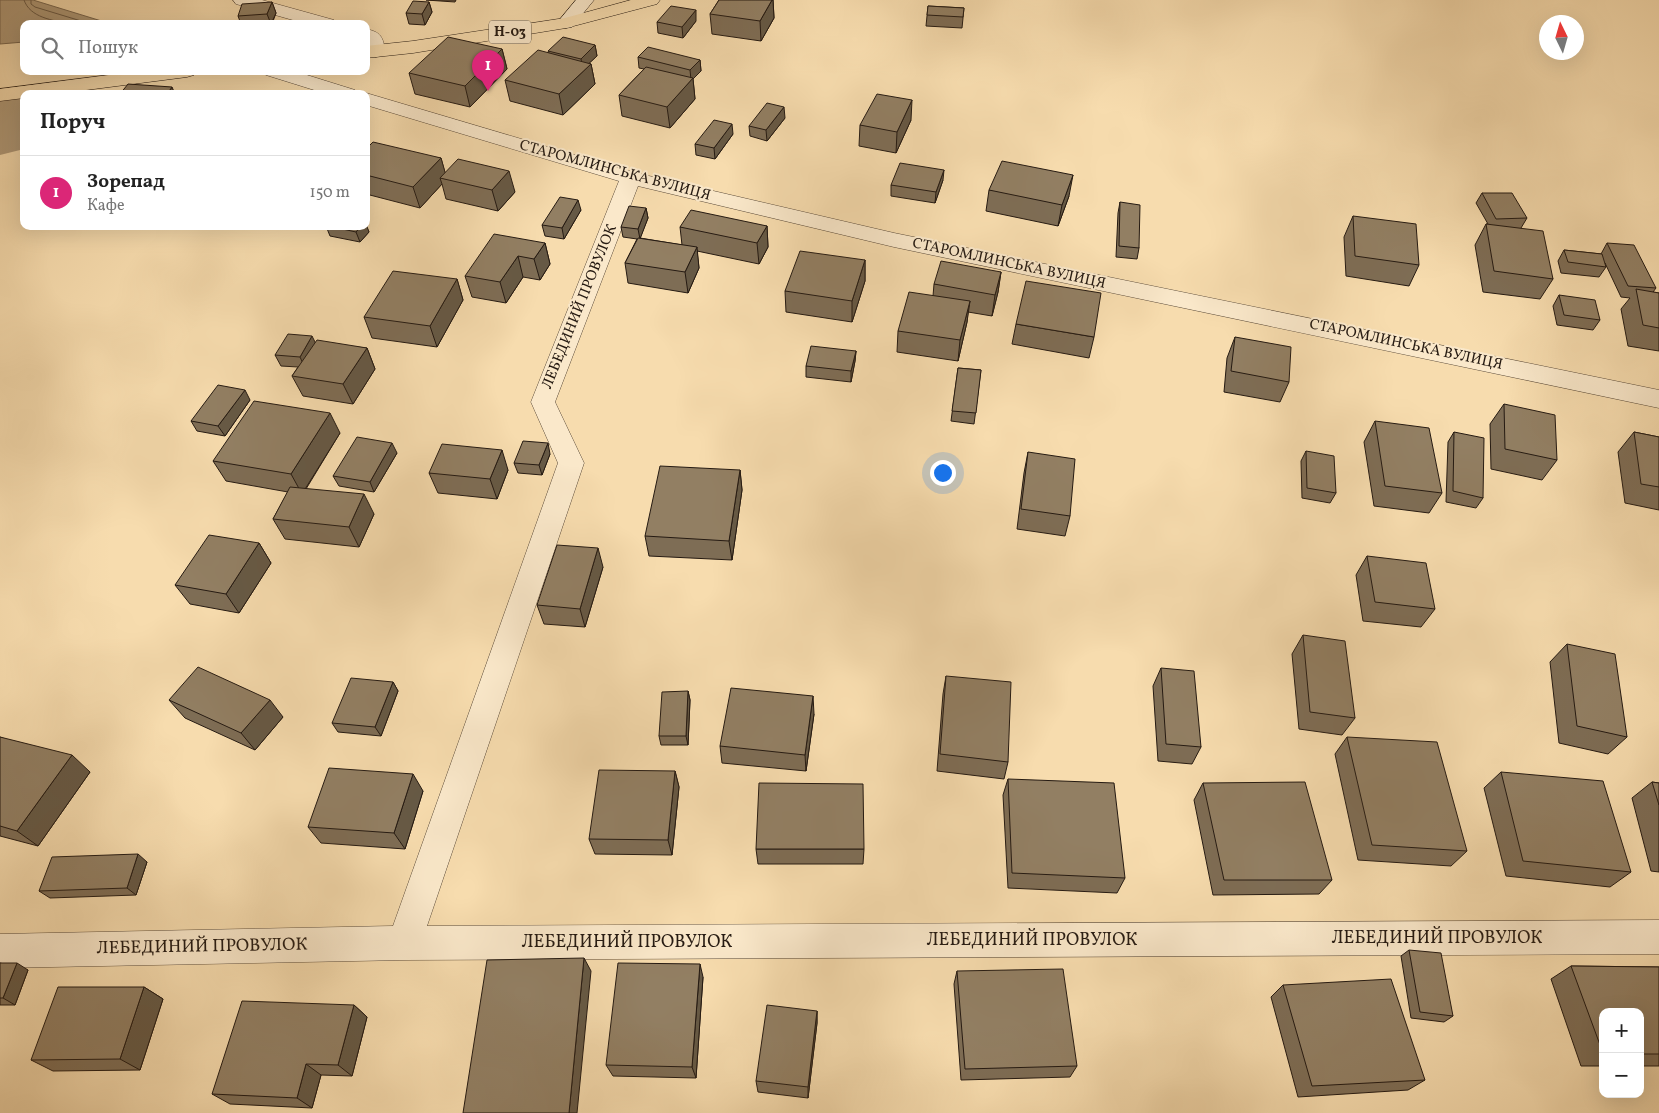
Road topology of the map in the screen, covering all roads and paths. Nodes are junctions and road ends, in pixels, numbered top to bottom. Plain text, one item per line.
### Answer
1 (242, 0) edge
2 (585, 0) edge
3 (651, 0) edge
4 (314, 20) edge
5 (566, 23) junction
6 (370, 36) edge
7 (371, 52) edge
8 (156, 75) edge
9 (286, 75) edge
10 (40, 90) edge
11 (335, 90) edge
12 (20, 92) edge
13 (0, 95) edge
14 (370, 100) edge
15 (631, 178) junction
16 (1659, 398) edge
17 (1659, 937) edge
18 (404, 943) junction
19 (0, 951) edge

1 - 4 street
2 - 5 street
3 - 5 main road, Н-03
5 - 7 main road, Н-03
6 - 7 street
8 - 10 main road
9 - 11 street
12 - 13 main road
14 - 15 street, СТАРОМЛИНСЬКА ВУЛИЦЯ
15 - 16 street, СТАРОМЛИНСЬКА ВУЛИЦЯ
15 - 18 street, ЛЕБЕДИНИЙ ПРОВУЛОК
17 - 18 street, ЛЕБЕДИНИЙ ПРОВУЛОК
18 - 19 street, ЛЕБЕДИНИЙ ПРОВУЛОК

